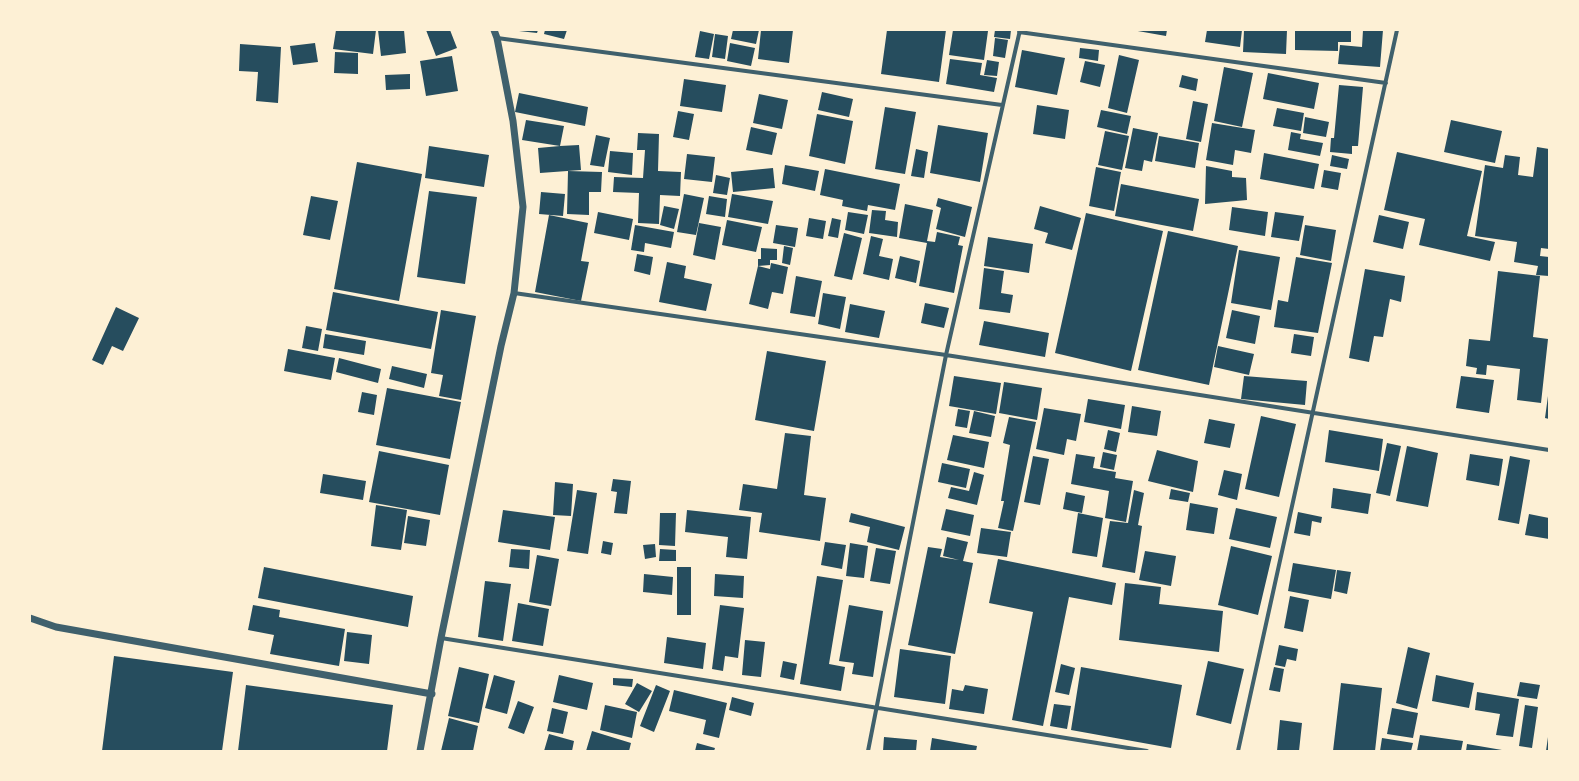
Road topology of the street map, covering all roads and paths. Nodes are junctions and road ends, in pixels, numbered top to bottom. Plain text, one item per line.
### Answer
1 (494, 30) edge
2 (1397, 30) edge
3 (1019, 31) edge
4 (497, 38) junction
5 (1386, 83) junction
6 (1002, 105) junction
7 (514, 294) junction
8 (946, 355) junction
9 (1312, 414) junction
10 (1549, 450) edge
11 (30, 618) edge
12 (441, 638) junction
13 (432, 694) junction
14 (877, 708) junction
15 (420, 751) edge
16 (868, 751) edge
17 (1147, 751) edge
18 (1238, 751) edge

1 - 4 street
2 - 5 street
3 - 5 street
3 - 6 street
4 - 6 street
4 - 7 street
5 - 9 street
6 - 8 street
7 - 8 street
7 - 12 street
8 - 9 street
8 - 14 street
9 - 10 street
9 - 18 street
11 - 13 street
12 - 13 street
12 - 14 street
13 - 15 street
14 - 16 street
14 - 17 street

